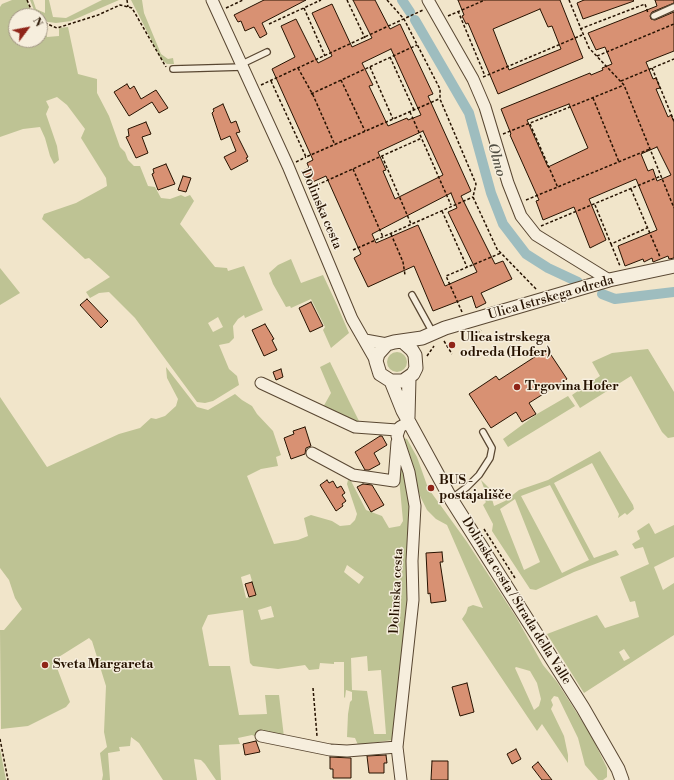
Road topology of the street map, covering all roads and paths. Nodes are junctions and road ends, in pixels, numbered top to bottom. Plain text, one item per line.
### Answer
1 (127, 0) edge
2 (212, 0) edge
3 (243, 0) edge
4 (321, 0) edge
5 (347, 0) edge
6 (387, 0) edge
7 (485, 0) edge
8 (574, 0) edge
9 (570, 1) edge
10 (430, 3) edge
11 (128, 7) junction
12 (674, 7) edge
13 (225, 8) dead end
14 (304, 8) junction
15 (458, 11) junction
16 (654, 16) joint
17 (404, 20) junction
18 (439, 20) junction
19 (269, 24) dead end
20 (674, 24) edge
21 (48, 26) edge
22 (580, 29) junction
23 (582, 35) junction
24 (365, 38) junction
25 (417, 45) junction
26 (267, 52) dead end
27 (325, 56) junction
28 (597, 56) junction
29 (390, 58) junction
30 (674, 59) edge
31 (242, 65) junction
32 (370, 67) junction
33 (298, 68) junction
34 (652, 68) junction
35 (173, 69) joint
36 (484, 76) junction
37 (473, 79) junction
38 (341, 80) junction
39 (270, 81) junction
40 (621, 81) junction
41 (260, 85) dead end
42 (624, 85) junction
43 (311, 94) junction
44 (593, 98) junction
45 (440, 99) junction
46 (414, 110) junction
47 (410, 112) junction
48 (394, 119) junction
49 (674, 121) edge
50 (530, 123) junction
51 (365, 132) junction
52 (495, 137) junction
53 (422, 138) junction
54 (335, 145) junction
55 (650, 149) junction
56 (382, 156) junction
57 (306, 158) junction
58 (619, 162) junction
59 (294, 163) dead end
60 (353, 169) junction
61 (661, 176) junction
62 (558, 188) junction
63 (631, 189) junction
64 (306, 190) dead end
65 (473, 197) junction
66 (516, 204) junction
67 (595, 205) junction
68 (451, 206) dead end
69 (674, 208) edge
70 (442, 211) junction
71 (412, 224) junction
72 (647, 228) junction
73 (532, 229) junction
74 (390, 234) junction
75 (383, 237) junction
76 (611, 244) junction
77 (353, 250) dead end
78 (501, 253) junction
79 (669, 267) edge
80 (467, 268) junction
81 (405, 275) dead end
82 (624, 277) junction
83 (609, 280) junction
84 (412, 295) dead end
85 (546, 299) junction
86 (467, 322) junction
87 (434, 333) junction
88 (365, 340) junction
89 (402, 341) junction
90 (387, 344) junction
91 (430, 349) dead end
92 (452, 354) dead end
93 (420, 358) junction
94 (376, 361) junction
95 (409, 378) junction
96 (391, 382) junction
97 (261, 383) dead end
98 (409, 422) junction
99 (483, 432) dead end
100 (398, 435) junction
101 (312, 453) dead end
102 (451, 499) junction
103 (313, 688) dead end
104 (261, 736) dead end
105 (0, 739) edge
106 (317, 746) junction
107 (397, 747) junction
108 (8, 780) edge
109 (401, 780) edge
110 (622, 780) edge

1 - 11 path
2 - 31 street, Dolinska cesta
3 - 13 path
4 - 14 path
5 - 24 path
6 - 17 path
7 - 15 path
8 - 9 path
9 - 22 path
10 - 17 path
10 - 18 street
11 - 21 path
11 - 35 path
12 - 16 lane
14 - 19 path
14 - 27 path
15 - 18 path
15 - 36 path
16 - 22 path
17 - 24 path
17 - 25 path
18 - 37 street
20 - 28 path
22 - 23 path
23 - 28 path
23 - 36 path
24 - 27 path
25 - 29 path
25 - 45 path
26 - 31 lane
27 - 33 path
28 - 40 path
29 - 32 path
29 - 46 path
30 - 34 path
31 - 35 lane
31 - 88 street, Dolinska cesta
32 - 38 path
32 - 48 path
33 - 39 path
33 - 43 path
34 - 40 path
34 - 49 path
36 - 37 path
37 - 52 street
38 - 43 path
38 - 51 path
39 - 41 path
39 - 57 path
40 - 42 path
42 - 44 path
42 - 55 path
43 - 54 path
44 - 50 path
44 - 58 path
45 - 46 path
45 - 65 path
46 - 47 path
47 - 48 path
47 - 53 path
48 - 51 path
50 - 52 path
50 - 62 path
51 - 54 path
52 - 66 street
53 - 56 path
53 - 68 path
54 - 57 path
55 - 58 path
55 - 61 path
56 - 60 path
56 - 71 path
57 - 59 path
58 - 62 path
60 - 64 path
60 - 75 path
61 - 63 path
61 - 69 path
62 - 66 path
63 - 67 path
63 - 72 path
65 - 70 path
65 - 78 path
66 - 73 street
67 - 73 path
67 - 76 path
70 - 71 path
70 - 80 path
71 - 74 path
72 - 76 path
72 - 79 path
73 - 83 street
74 - 75 path
74 - 81 path
75 - 77 path
76 - 82 path
78 - 80 path
78 - 85 path
79 - 82 street, Ulica Istrskega odreda
80 - 86 path
82 - 83 street, Ulica Istrskega odreda
83 - 85 street, Ulica Istrskega odreda
84 - 87 lane
85 - 86 street, Ulica Istrskega odreda
86 - 87 street, Ulica Istrskega odreda
87 - 89 street
87 - 92 path
87 - 93 street
88 - 90 street
88 - 94 street
89 - 90 street
89 - 93 street
90 - 94 street
91 - 93 path
93 - 95 street
94 - 96 street
95 - 96 street
95 - 98 street, Dolinska cesta / Strada della Valle
96 - 98 street, Dolinska cesta / Strada della Valle
97 - 100 street
98 - 100 street
98 - 102 street, Dolinska cesta / Strada della Valle
99 - 102 lane
100 - 101 street
100 - 107 street, Dolinska cesta
102 - 110 street, Dolinska cesta / Strada della Valle
103 - 106 path
104 - 106 street
105 - 108 path
106 - 107 street
107 - 109 street, Dolinska cesta

